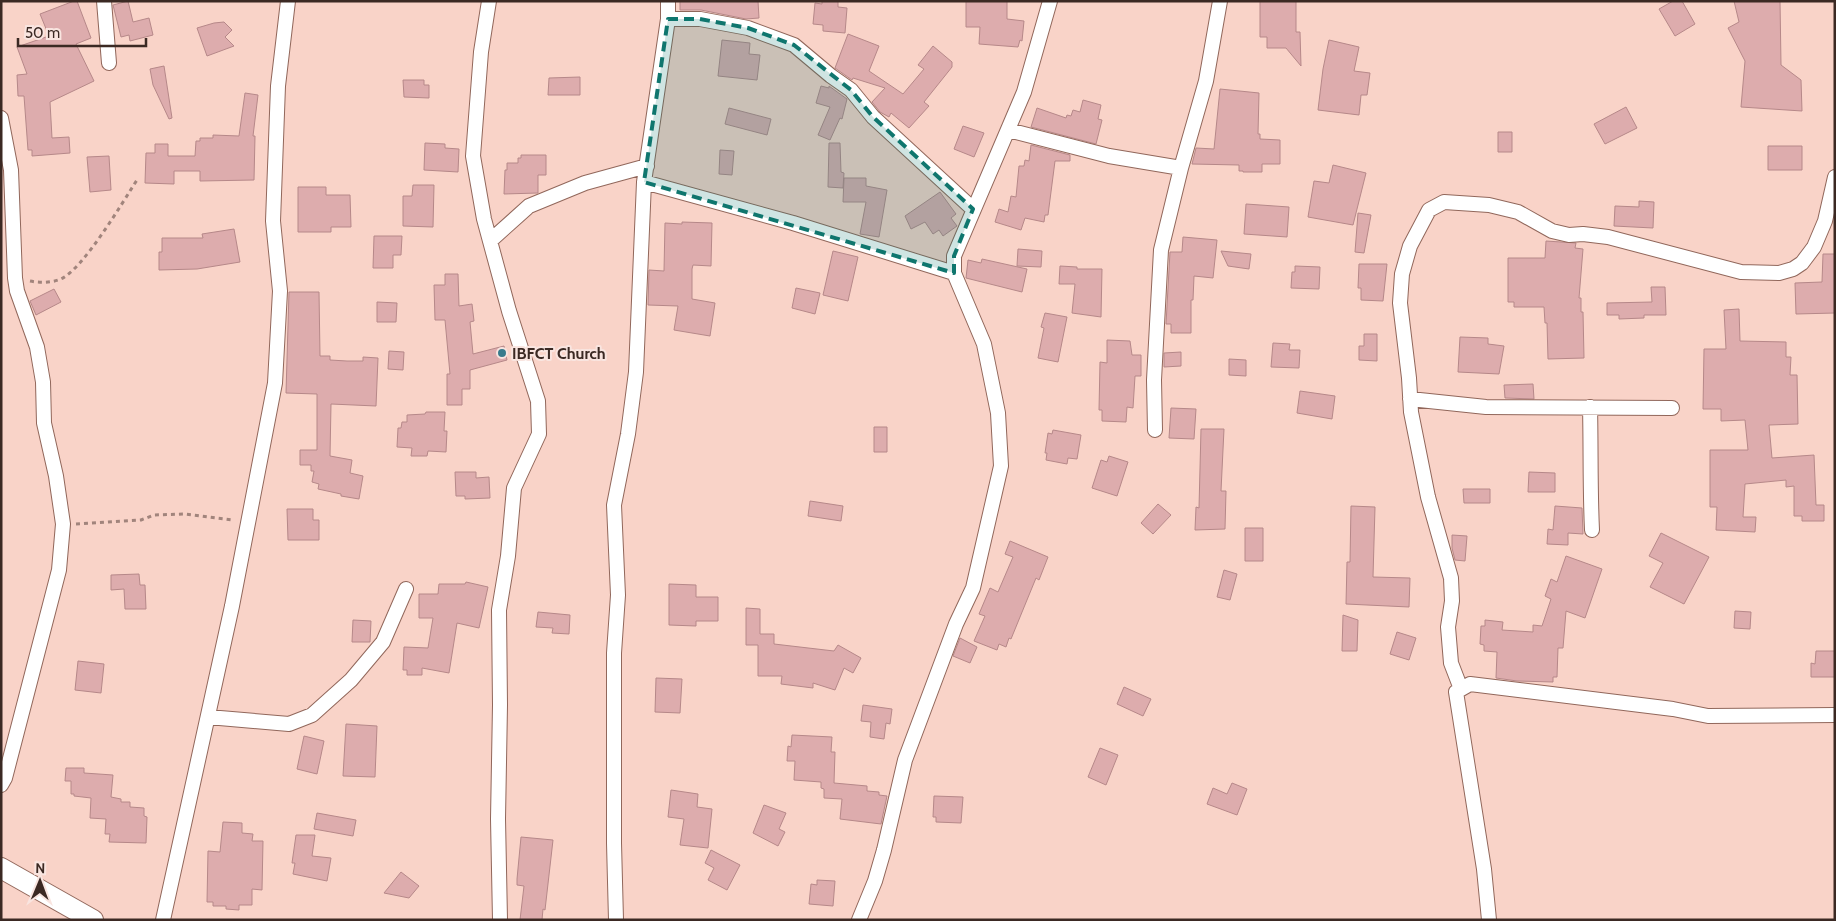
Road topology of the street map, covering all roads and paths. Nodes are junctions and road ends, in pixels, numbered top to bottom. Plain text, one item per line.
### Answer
1 (104, 1) edge
2 (288, 1) edge
3 (489, 1) edge
4 (668, 1) edge
5 (1050, 1) edge
6 (1220, 1) edge
7 (668, 19) junction
8 (109, 62) dead end
9 (1, 118) edge
10 (1008, 130) junction
11 (647, 166) junction
12 (1181, 168) junction
13 (1835, 177) edge
14 (137, 180) dead end
15 (644, 182) junction
16 (973, 209) junction
17 (490, 241) junction
18 (954, 273) junction
19 (15, 278) junction
20 (1410, 399) junction
21 (1590, 408) junction
22 (1672, 408) dead end
23 (1155, 430) dead end
24 (249, 522) junction
25 (63, 524) junction
26 (1592, 530) dead end
27 (406, 590) dead end
28 (1461, 689) junction
29 (1835, 715) edge
30 (208, 717) junction
31 (1, 785) edge
32 (5, 876) edge
33 (93, 920) edge
34 (163, 920) edge
35 (500, 920) edge
36 (616, 920) edge
37 (859, 920) edge
38 (1489, 920) edge

1 - 8 street
2 - 24 street
3 - 17 street
4 - 7 street
5 - 10 street
6 - 12 street
7 - 11 street
7 - 16 street
9 - 19 street
10 - 12 street
10 - 16 street
11 - 15 street
11 - 17 street
12 - 23 street
13 - 20 street
14 - 19 path
15 - 18 street
15 - 36 street
16 - 18 street
17 - 35 street
18 - 37 street
19 - 25 street
20 - 21 street
20 - 28 street
21 - 22 street
21 - 26 street
24 - 25 path
24 - 30 street
25 - 31 street
27 - 30 street
28 - 29 street
28 - 38 street
30 - 34 street
32 - 33 street

